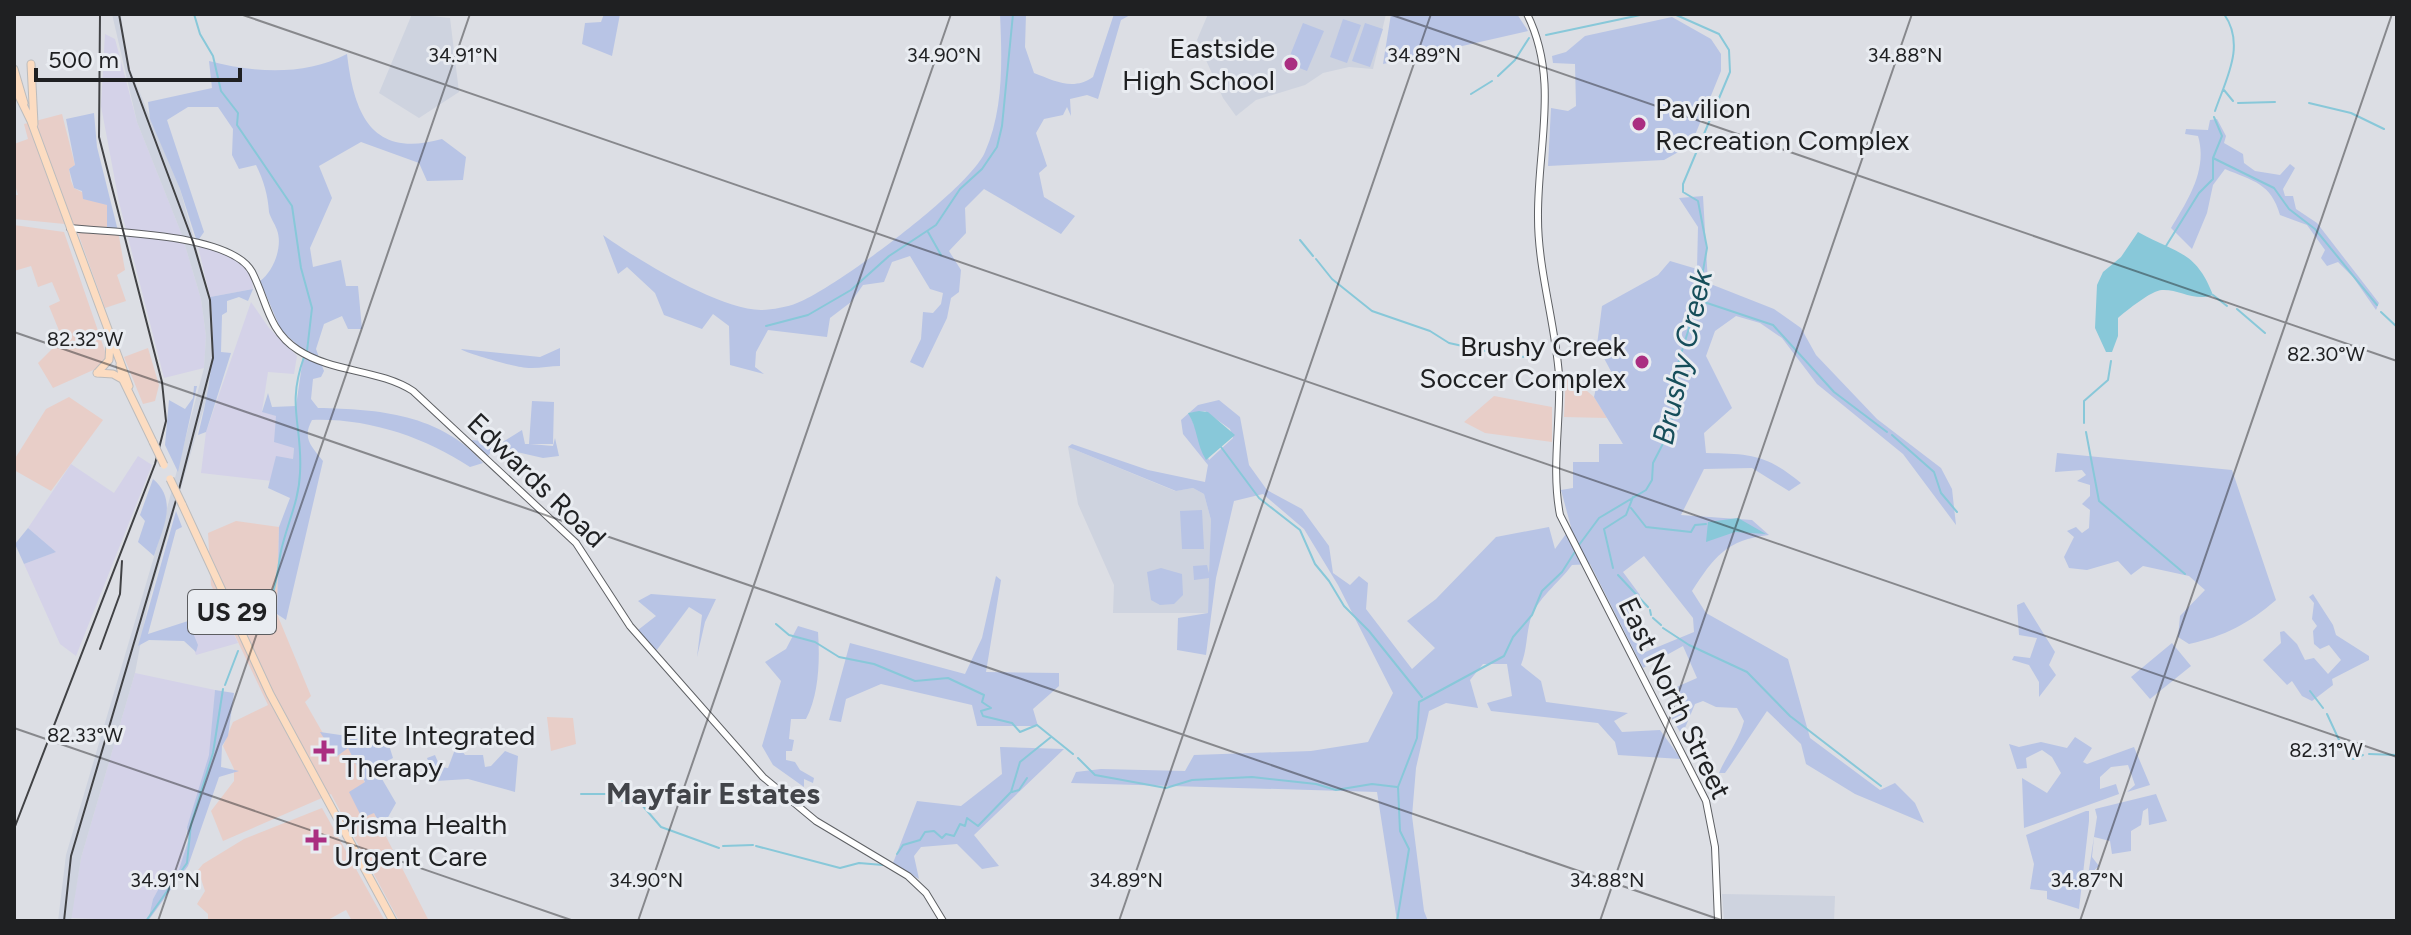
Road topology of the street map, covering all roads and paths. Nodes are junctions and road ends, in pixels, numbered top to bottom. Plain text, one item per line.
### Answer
1 (1527, 14) edge
2 (31, 64) dead end
3 (14, 69) edge
4 (21, 84) edge
5 (27, 102) junction
6 (70, 228) junction
7 (110, 337) junction
8 (126, 383) junction
9 (393, 921) edge
10 (943, 921) edge
11 (1718, 921) edge

1 - 11 main road, East North Street
2 - 5 main road
3 - 4 main road
4 - 5 main road
5 - 6 main road, US 29
6 - 7 main road, US 29
6 - 10 main road, Edwards Road
7 - 8 main road, US 29
7 - 8 main road
8 - 9 main road, US 29, bridge

